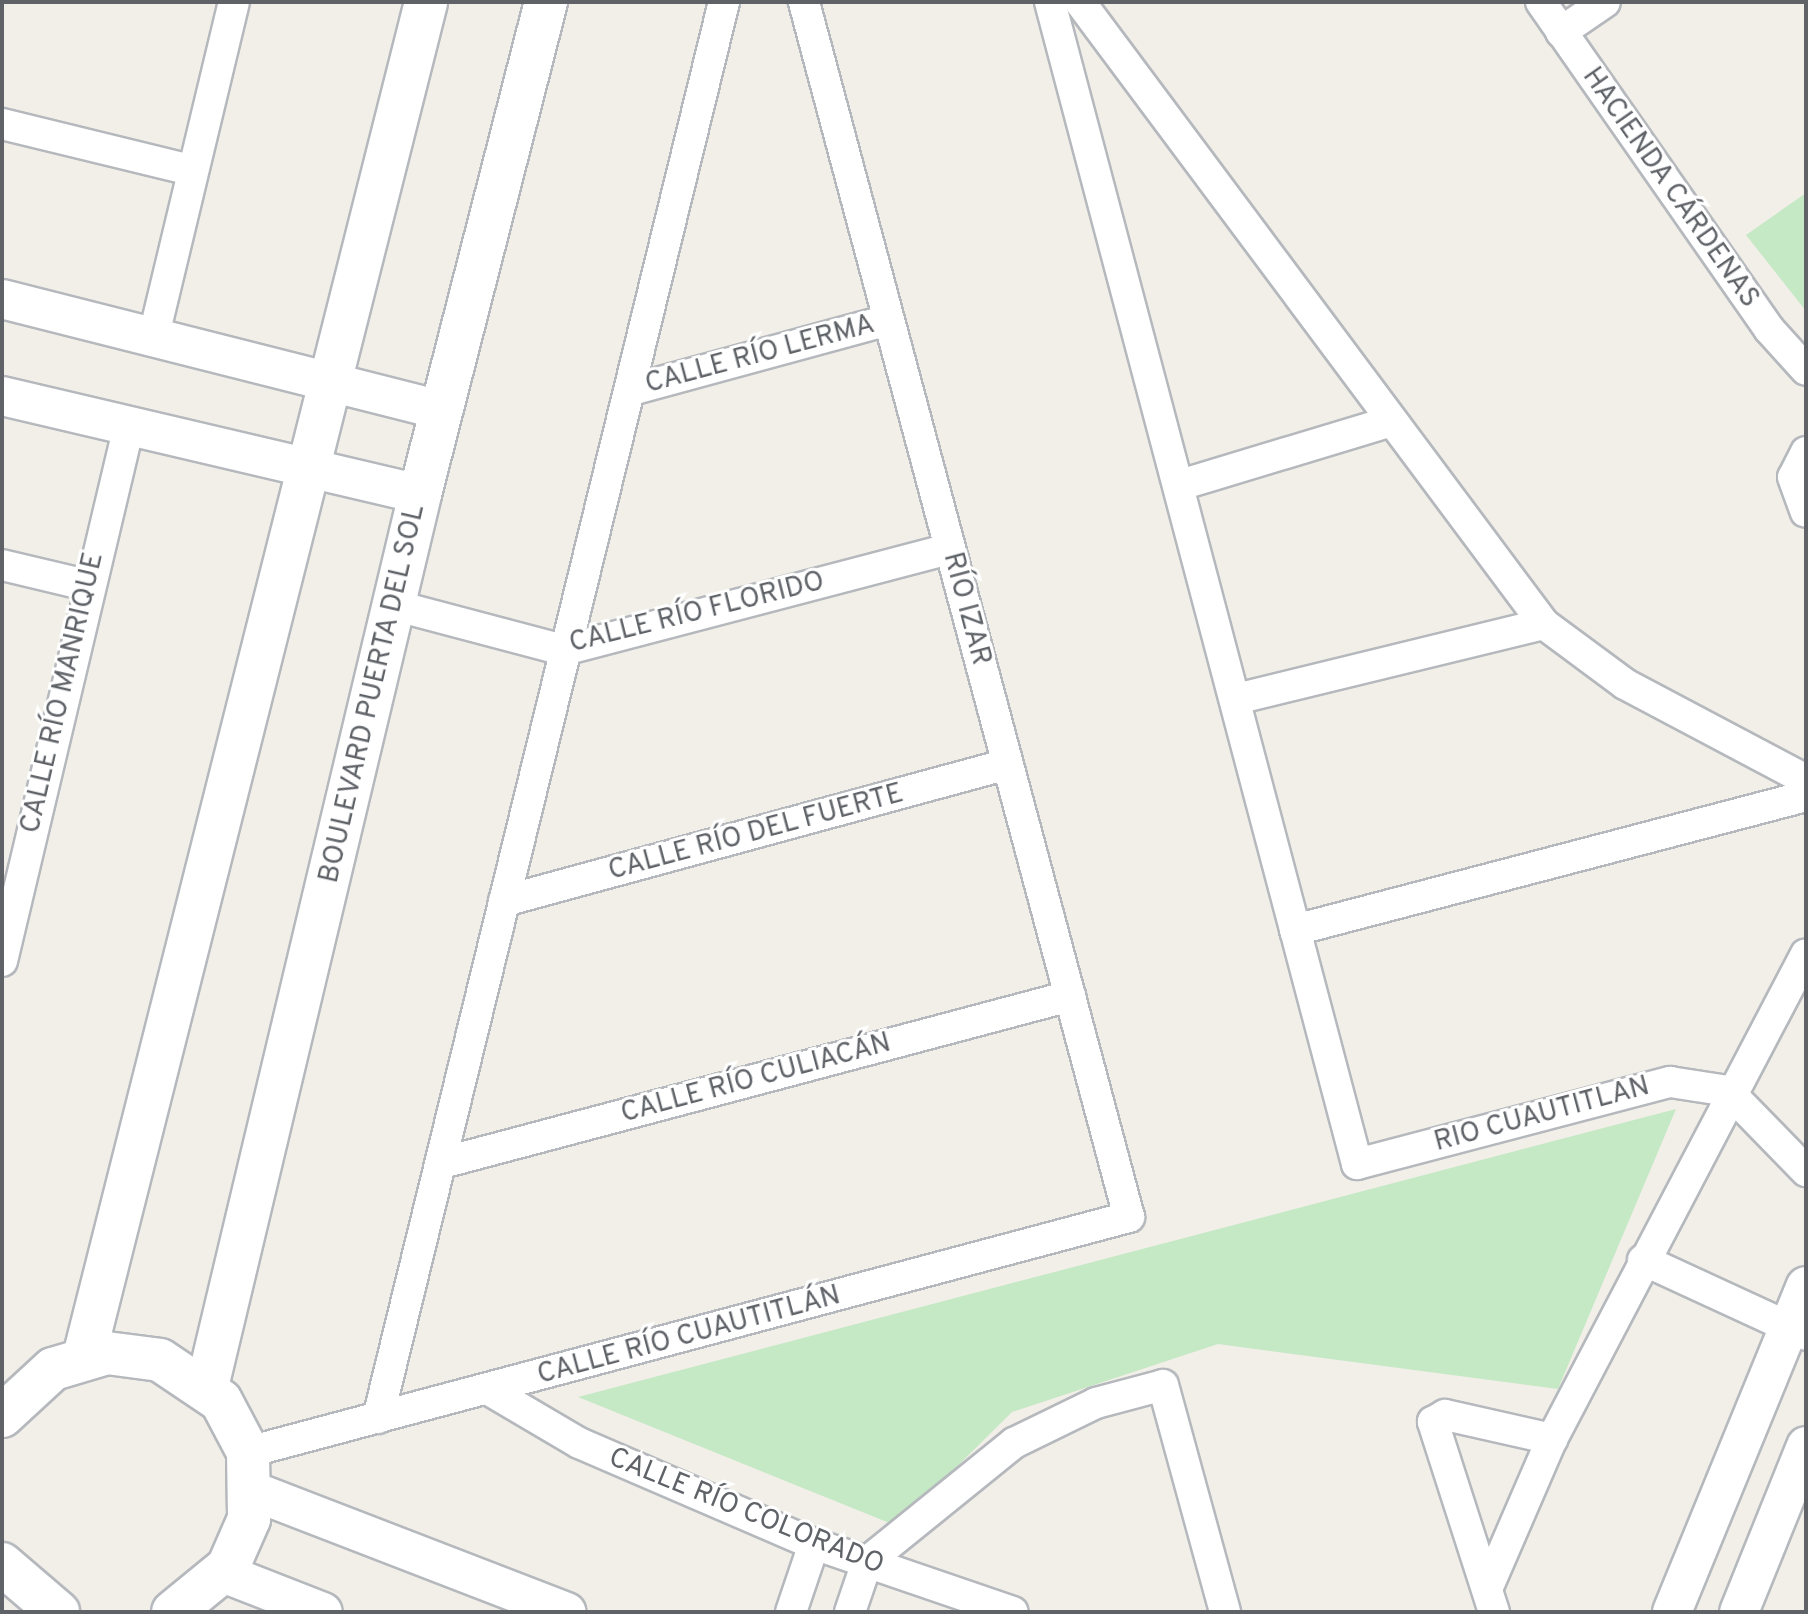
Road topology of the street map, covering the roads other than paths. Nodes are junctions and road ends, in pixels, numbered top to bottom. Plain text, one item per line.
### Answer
1 (234, 2) edge
2 (426, 2) edge
3 (546, 2) edge
4 (724, 2) edge
5 (804, 2) edge
6 (1050, 2) edge
7 (1080, 2) edge
8 (1541, 2) edge
9 (1605, 2) edge
10 (1561, 32) junction
11 (2, 124) edge
12 (191, 170) junction
13 (2, 299) edge
14 (888, 320) junction
15 (154, 335) junction
16 (1806, 370) edge
17 (333, 383) junction
18 (631, 390) junction
19 (2, 396) edge
20 (442, 410) junction
21 (1389, 422) junction
22 (129, 426) junction
23 (1806, 452) edge
24 (310, 466) junction
25 (1180, 485) junction
26 (420, 494) junction
27 (1806, 512) edge
28 (950, 549) junction
29 (2, 565) edge
30 (86, 585) junction
31 (397, 606) junction
32 (1544, 624) junction
33 (564, 650) junction
34 (1236, 699) junction
35 (1008, 764) junction
36 (1806, 780) edge
37 (1806, 796) edge
38 (504, 901) junction
39 (1295, 930) junction
40 (1806, 954) edge
41 (2, 961) edge
42 (1070, 996) junction
43 (1728, 1091) junction
44 (442, 1163) junction
45 (1806, 1171) edge
46 (1129, 1217) joint
47 (1643, 1260) junction
48 (1806, 1286) edge
49 (1798, 1331) edge
50 (84, 1357) junction
51 (207, 1387) junction
52 (489, 1390) junction
53 (2, 1416) edge
54 (378, 1418) junction
55 (1552, 1439) junction
56 (1806, 1446) edge
57 (250, 1472) junction
58 (814, 1544) junction
59 (867, 1562) junction
60 (223, 1573) junction
61 (1491, 1600) edge
62 (173, 1612) edge
63 (323, 1612) edge
64 (566, 1612) edge
65 (791, 1612) edge
66 (850, 1612) edge
67 (1013, 1612) edge
68 (1225, 1612) edge
69 (1672, 1612) edge
70 (1739, 1612) edge

1 - 12 street
2 - 17 main road
3 - 20 main road, BOULEVARD PUERTA DEL SOL
4 - 18 street
5 - 14 street, RÍO IZAR
6 - 25 street
7 - 21 street
8 - 10 street, HACIENDA CÁRDENAS
9 - 10 street
10 - 16 street, HACIENDA CÁRDENAS
11 - 12 street
12 - 15 street
13 - 15 street
14 - 18 street, CALLE RÍO LERMA
14 - 28 street, RÍO IZAR
15 - 17 street
17 - 20 street
17 - 24 main road
18 - 33 street
19 - 22 street
20 - 26 main road, BOULEVARD PUERTA DEL SOL
21 - 25 street
21 - 32 street
22 - 24 street
22 - 30 street, CALLE RÍO MANRIQUE
23 - 27 street
24 - 26 street
24 - 50 main road
25 - 34 street
26 - 31 main road, BOULEVARD PUERTA DEL SOL
28 - 33 street, CALLE RÍO FLORIDO
28 - 35 street, RÍO IZAR
29 - 30 street
30 - 41 street, CALLE RÍO MANRIQUE
31 - 33 street, CALLE RÍO FLORIDO
31 - 51 main road, BOULEVARD PUERTA DEL SOL
32 - 34 street
32 - 36 street
33 - 38 street
34 - 39 street
35 - 38 street, CALLE RÍO DEL FUERTE
35 - 42 street, RÍO IZAR
37 - 39 street
38 - 44 street
39 - 43 street, RIO CUAUTITLAN
40 - 43 street
42 - 44 street, CALLE RÍO CULIACÁN
42 - 46 street, RÍO IZAR
43 - 45 street
43 - 47 street
44 - 54 street
46 - 52 street, CALLE RÍO CUAUTITLÁN
47 - 49 street
47 - 55 street
48 - 49 street
49 - 69 street
50 - 51 main road
50 - 53 main road
51 - 57 main road
52 - 54 street, CALLE RÍO CUAUTITLÁN
52 - 58 street, CALLE RÍO COLORADO
54 - 57 street, CALLE RÍO CUAUTITLÁN
55 - 61 street
55 - 61 street
56 - 70 street
57 - 60 main road
57 - 64 street
58 - 59 street, CALLE RÍO COLORADO
58 - 65 street
59 - 66 street
59 - 67 street, CALLE RÍO COLORADO
59 - 68 street
60 - 62 main road
60 - 63 street

